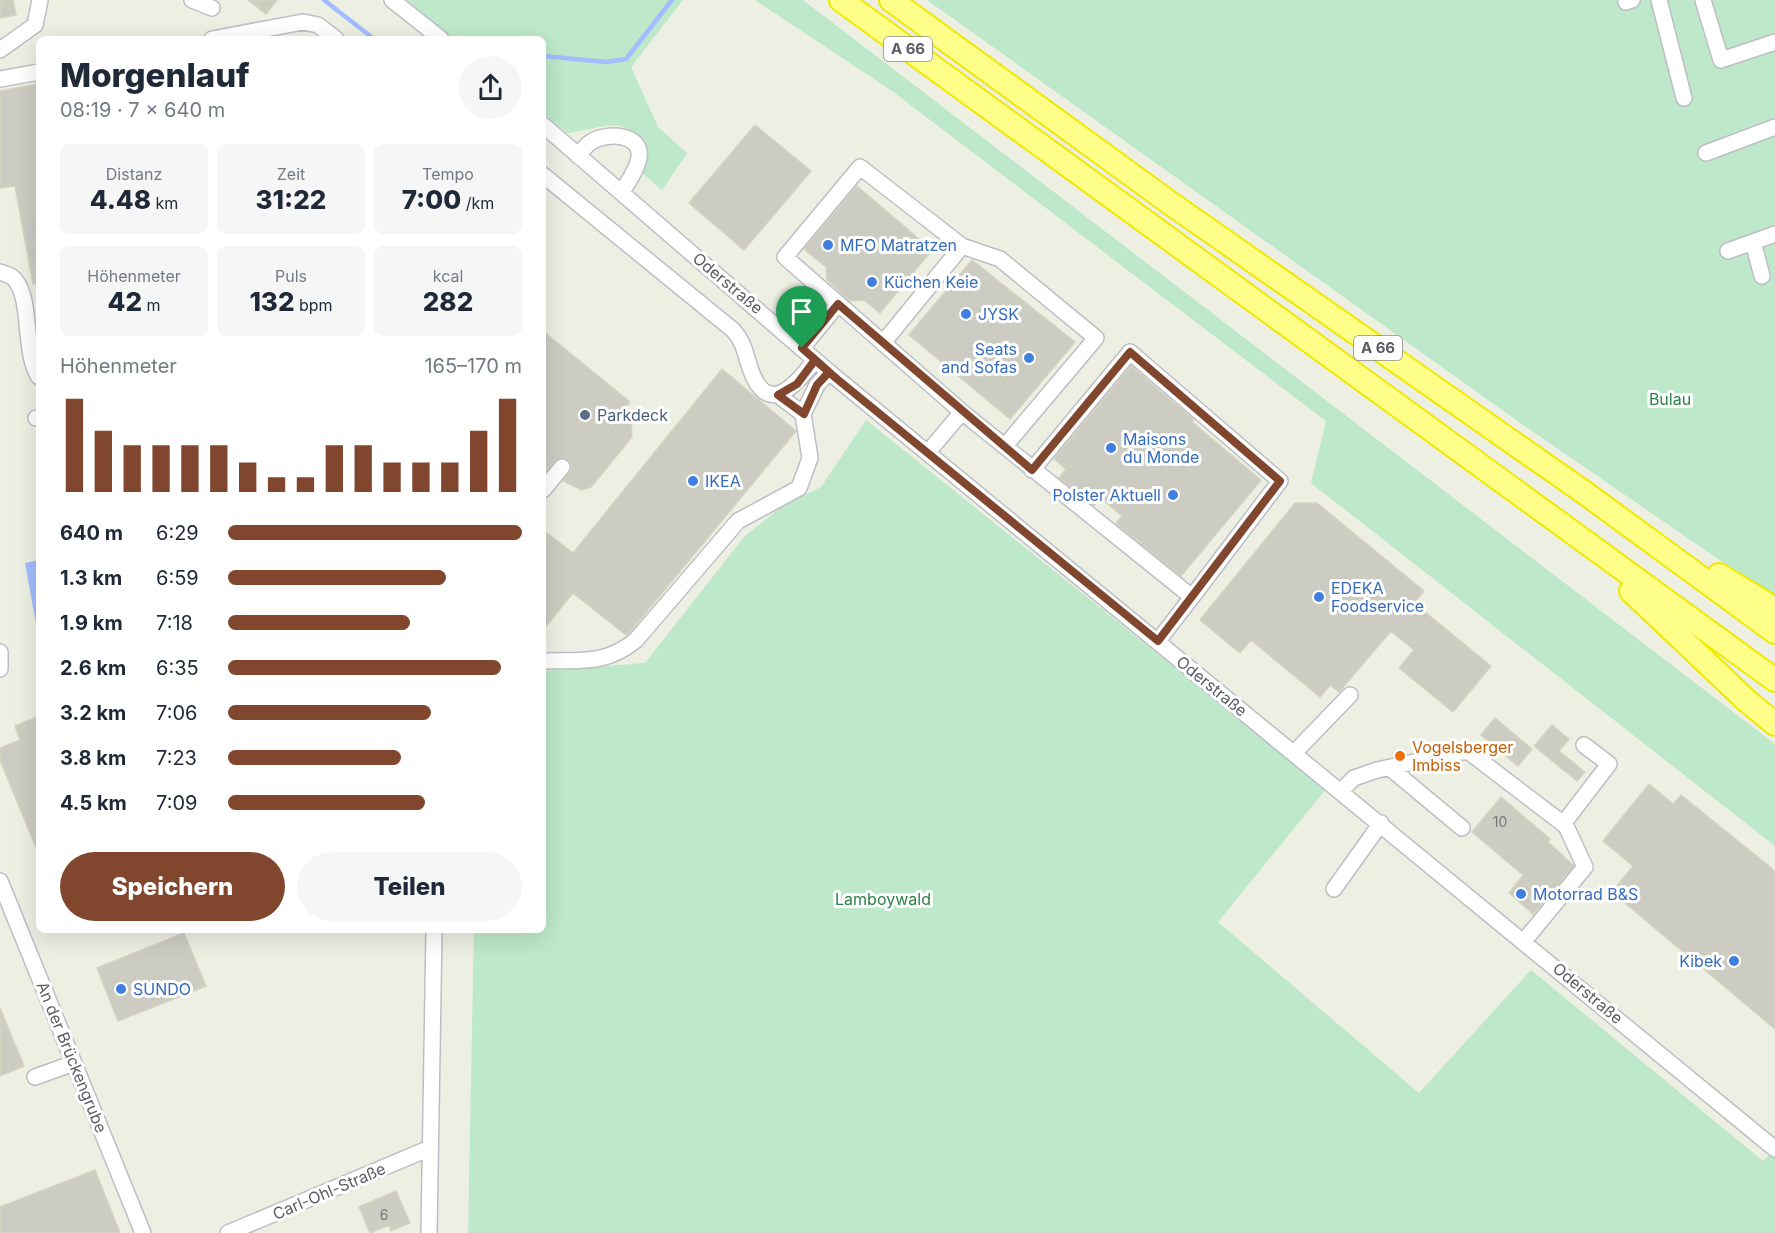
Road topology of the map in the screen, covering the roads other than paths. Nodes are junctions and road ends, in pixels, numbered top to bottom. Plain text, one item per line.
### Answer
1 (40, 0) edge
2 (192, 0) edge
3 (392, 0) edge
4 (841, 0) edge
5 (891, 0) edge
6 (1659, 0) edge
7 (1703, 0) edge
8 (212, 8) dead end
9 (228, 36) edge
10 (332, 36) edge
11 (437, 36) edge
12 (1775, 42) edge
13 (0, 50) edge
14 (36, 73) edge
15 (0, 79) edge
16 (1684, 98) dead end
17 (1775, 127) edge
18 (546, 128) edge
19 (1706, 153) dead end
20 (578, 156) junction
21 (548, 180) edge
22 (622, 192) junction
23 (1775, 234) edge
24 (1753, 242) junction
25 (963, 246) junction
26 (1728, 251) dead end
27 (0, 272) edge
28 (1762, 276) dead end
29 (838, 304) junction
30 (883, 343) junction
31 (802, 348) junction
32 (815, 360) junction
33 (36, 371) edge
34 (829, 372) junction
35 (778, 395) junction
36 (962, 412) junction
37 (804, 414) junction
38 (1005, 446) junction
39 (928, 452) junction
40 (562, 467) dead end
41 (1032, 470) junction
42 (546, 486) edge
43 (1585, 493) junction
44 (1567, 530) junction
45 (1192, 597) junction
46 (1775, 609) edge
47 (1775, 632) edge
48 (1158, 641) junction
49 (0, 652) edge
50 (546, 661) edge
51 (0, 669) edge
52 (1775, 680) edge
53 (1350, 695) dead end
54 (1775, 724) edge
55 (1584, 745) dead end
56 (1294, 753) junction
57 (1390, 768) junction
58 (1341, 791) junction
59 (1381, 824) junction
60 (1563, 824) junction
61 (1462, 828) dead end
62 (0, 882) edge
63 (1334, 889) dead end
64 (434, 933) edge
65 (1524, 941) junction
66 (74, 1063) junction
67 (34, 1077) dead end
68 (430, 1148) junction
69 (1775, 1149) edge
70 (143, 1233) edge
71 (228, 1233) edge
72 (429, 1233) edge

1 - 13 street
2 - 8 street
3 - 11 street
4 - 44 highway, A 66
5 - 43 highway, A 66
6 - 16 street
7 - 12 street
9 - 10 street
14 - 15 street
17 - 19 street
18 - 20 street, Oderstraße
20 - 22 street, Oderstraße
20 - 22 street
21 - 35 street
22 - 31 street, Oderstraße
23 - 24 street
24 - 26 street
24 - 28 street
25 - 29 street
25 - 30 street
25 - 38 street
27 - 33 street
29 - 30 street
29 - 31 street
30 - 36 street
31 - 32 street, Oderstraße
32 - 34 street, Oderstraße
32 - 35 street
34 - 37 street
34 - 39 street, Oderstraße
35 - 37 street
36 - 38 street
36 - 39 street
37 - 50 street
38 - 41 street
39 - 48 street, Oderstraße
40 - 42 street
41 - 45 street
41 - 45 street
43 - 46 highway
43 - 47 highway, A 66
44 - 52 highway, A 66
44 - 54 highway
45 - 48 street
48 - 56 street, Oderstraße
49 - 51 street
53 - 56 street
55 - 60 street
56 - 58 street, Oderstraße
57 - 58 street
57 - 60 street
57 - 61 street
58 - 59 street, Oderstraße
59 - 63 street
59 - 65 street, Oderstraße
60 - 65 street
62 - 66 street, An der Brückengrube
64 - 68 street
65 - 69 street, Oderstraße
66 - 67 street
66 - 70 street, An der Brückengrube
68 - 71 street, Carl-Ohl-Straße
68 - 72 street

